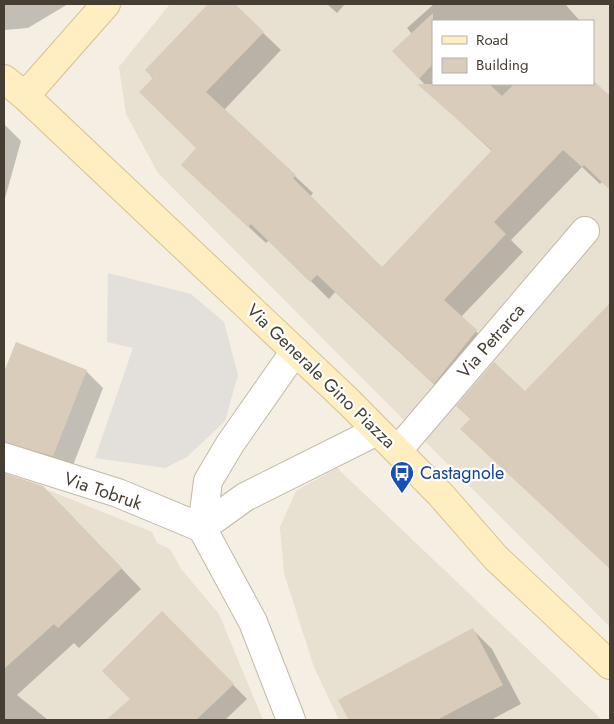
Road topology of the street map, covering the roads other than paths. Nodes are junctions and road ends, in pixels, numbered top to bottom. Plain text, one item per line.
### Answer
1 (106, 4) edge
2 (14, 87) edge
3 (585, 231) dead end
4 (295, 351) junction
5 (377, 431) junction
6 (398, 450) junction
7 (4, 457) edge
8 (202, 528) junction
9 (610, 665) edge
10 (291, 720) edge

1 - 2 main road
2 - 4 main road, Via Generale Gino Piazza
3 - 6 street, Via Petrarca
4 - 5 main road, Via Generale Gino Piazza
4 - 8 street
5 - 6 main road, Via Generale Gino Piazza
5 - 8 street
6 - 9 main road, Via Generale Gino Piazza
7 - 8 street, Via Tobruk
8 - 10 street

